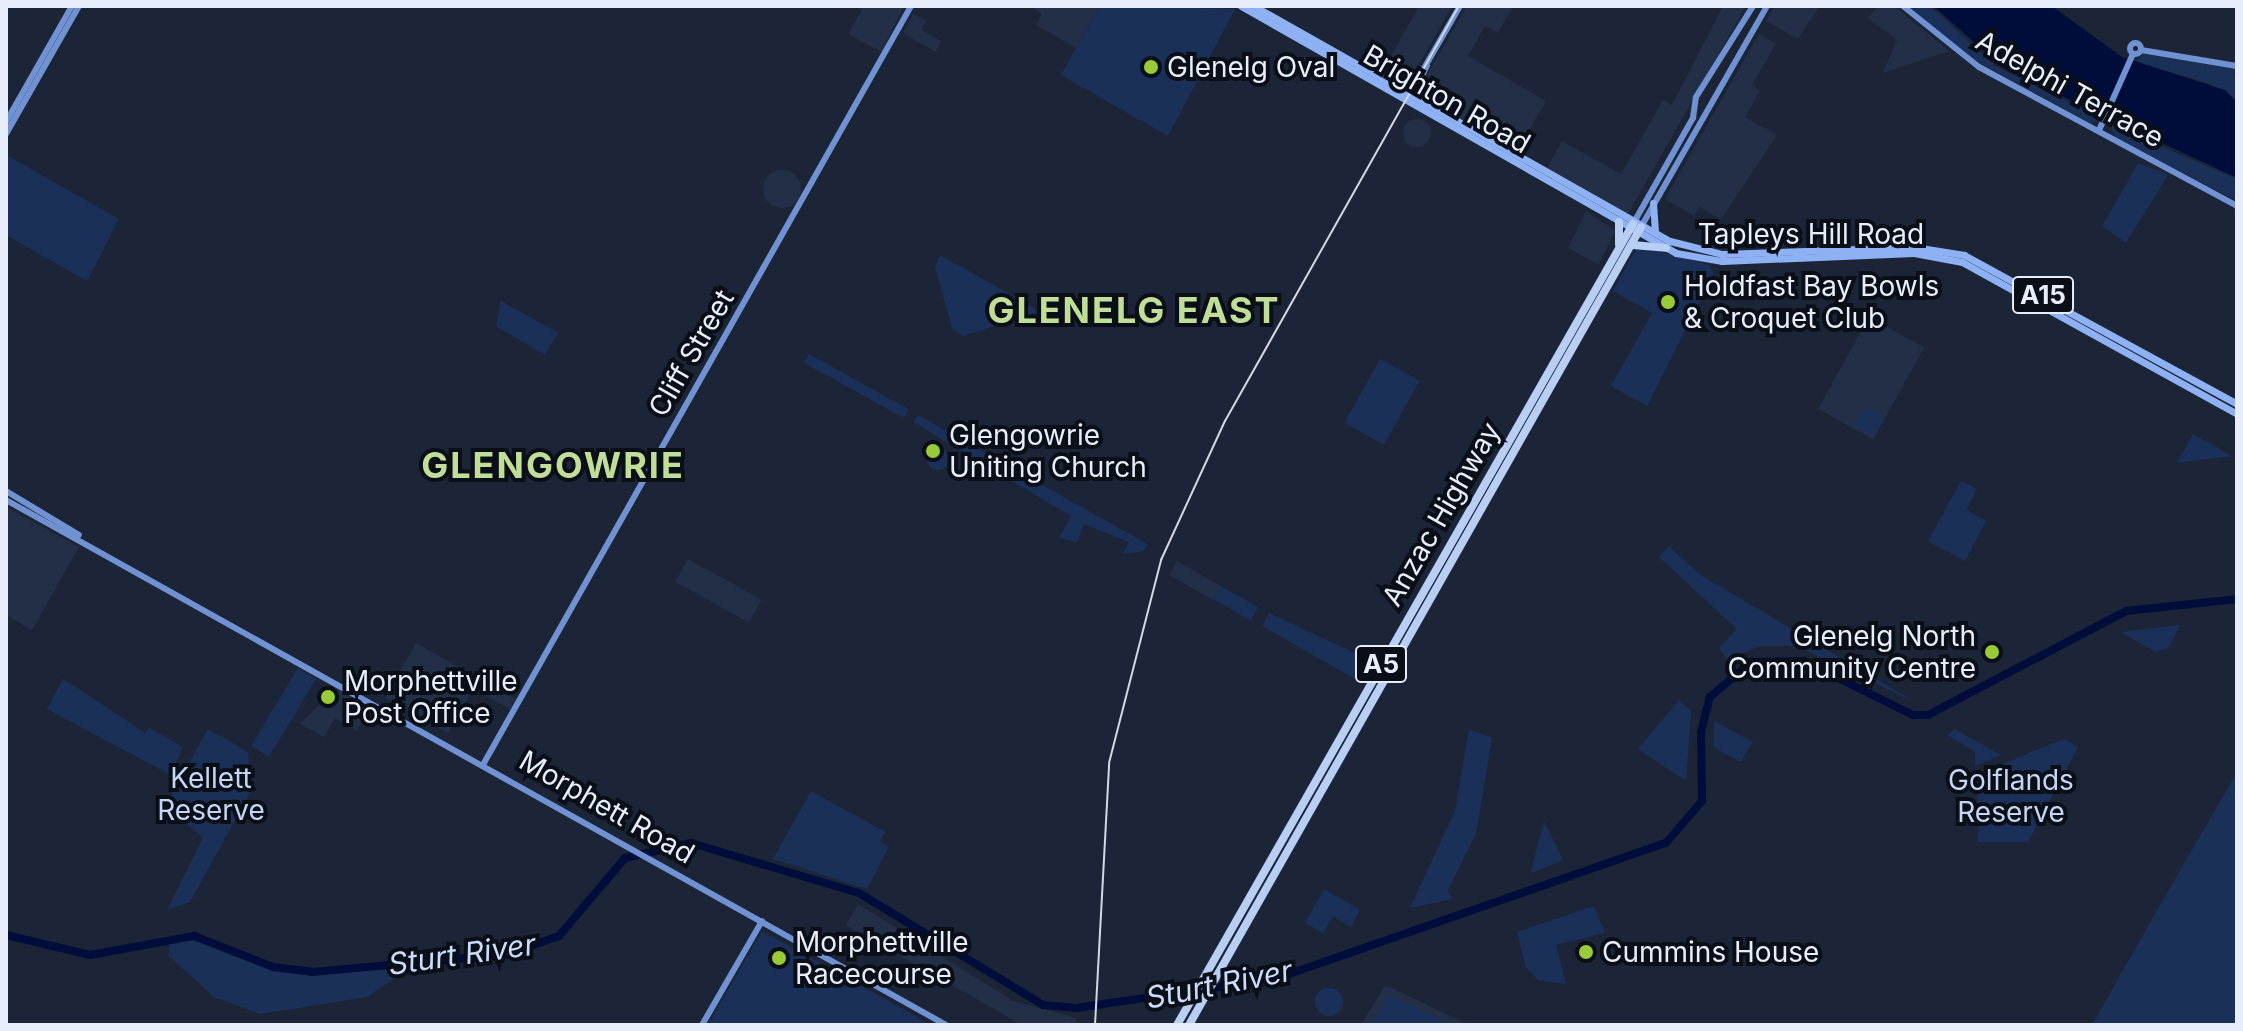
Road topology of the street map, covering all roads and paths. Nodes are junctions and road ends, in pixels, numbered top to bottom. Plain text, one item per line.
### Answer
1 (72, 6) edge
2 (79, 6) edge
3 (1241, 6) edge
4 (1254, 6) edge
5 (1460, 6) edge
6 (1753, 6) edge
7 (1767, 6) edge
8 (1903, 6) edge
9 (909, 8) edge
10 (2237, 66) edge
11 (1705, 93) junction
12 (1409, 98) junction
13 (1714, 98) junction
14 (1696, 109) junction
15 (1705, 114) junction
16 (6, 122) edge
17 (2102, 125) junction
18 (6, 134) edge
19 (1513, 155) junction
20 (1516, 164) junction
21 (1653, 203) junction
22 (2237, 206) edge
23 (1619, 222) junction
24 (1636, 228) junction
25 (1657, 234) junction
26 (1666, 248) junction
27 (1617, 253) junction
28 (1628, 253) junction
29 (1586, 322) junction
30 (1571, 328) junction
31 (1579, 335) junction
32 (1535, 400) junction
33 (2237, 404) edge
34 (2237, 414) edge
35 (6, 491) edge
36 (6, 500) edge
37 (1469, 529) junction
38 (1455, 533) junction
39 (79, 535) junction
40 (1462, 541) junction
41 (1341, 755) junction
42 (1328, 757) junction
43 (484, 763) junction
44 (1323, 766) junction
45 (1335, 766) junction
46 (1268, 886) junction
47 (1245, 906) junction
48 (1254, 910) junction
49 (762, 921) junction
50 (702, 1025) edge
51 (946, 1025) edge
52 (1177, 1025) edge
53 (1189, 1025) edge

1 - 16 street
2 - 18 street
3 - 12 main road, Brighton Road / A15
4 - 12 main road, Brighton Road / A15
5 - 12 street
6 - 11 street
7 - 13 street
8 - 17 street, Adelphi Terrace
9 - 43 street, Cliff Street
10 - 17 street
11 - 13 street
11 - 14 street, Anzac Highway
12 - 19 main road, Brighton Road / A15
12 - 20 main road, Brighton Road / A15
13 - 15 street, Anzac Highway
14 - 15 street
14 - 24 street, Anzac Highway
15 - 21 street, Anzac Highway
17 - 22 street, Adelphi Terrace
19 - 20 main road
19 - 24 main road, Brighton Road / A15
20 - 23 main road, Brighton Road / A15
21 - 24 street, Anzac Highway
21 - 25 main road
23 - 24 main road, Brighton Road / A15
23 - 27 highway
24 - 25 main road, Tapleys Hill Road / A15
24 - 26 main road, Tapleys Hill Road / A15
24 - 27 highway, Anzac Highway / A5
24 - 28 highway, Anzac Highway / A5
25 - 33 main road, Tapleys Hill Road / A15
26 - 28 highway
26 - 34 main road, Tapleys Hill Road / A15
27 - 30 highway, Anzac Highway / A5
28 - 29 highway, Anzac Highway / A5
29 - 30 highway
29 - 31 highway, Anzac Highway / A5
30 - 31 highway
30 - 32 highway, Anzac Highway / A5
31 - 32 highway, Anzac Highway / A5
32 - 37 highway, Anzac Highway / A5
32 - 38 highway, Anzac Highway / A5
35 - 39 street, Morphett Road
36 - 39 street, Morphett Road
37 - 38 highway
37 - 40 highway, Anzac Highway / A5
38 - 40 highway
38 - 42 highway, Anzac Highway / A5
39 - 43 street, Morphett Road
40 - 41 highway, Anzac Highway / A5
41 - 42 highway
41 - 45 highway, Anzac Highway / A5
42 - 44 highway, Anzac Highway / A5
43 - 49 street, Morphett Road
44 - 45 highway
44 - 47 highway, Anzac Highway / A5
45 - 46 highway, Anzac Highway / A5
46 - 47 highway
46 - 48 highway, Anzac Highway / A5
47 - 48 highway
47 - 52 highway, Anzac Highway / A5
48 - 53 highway, Anzac Highway / A5
49 - 50 street
49 - 51 street, Morphett Road

